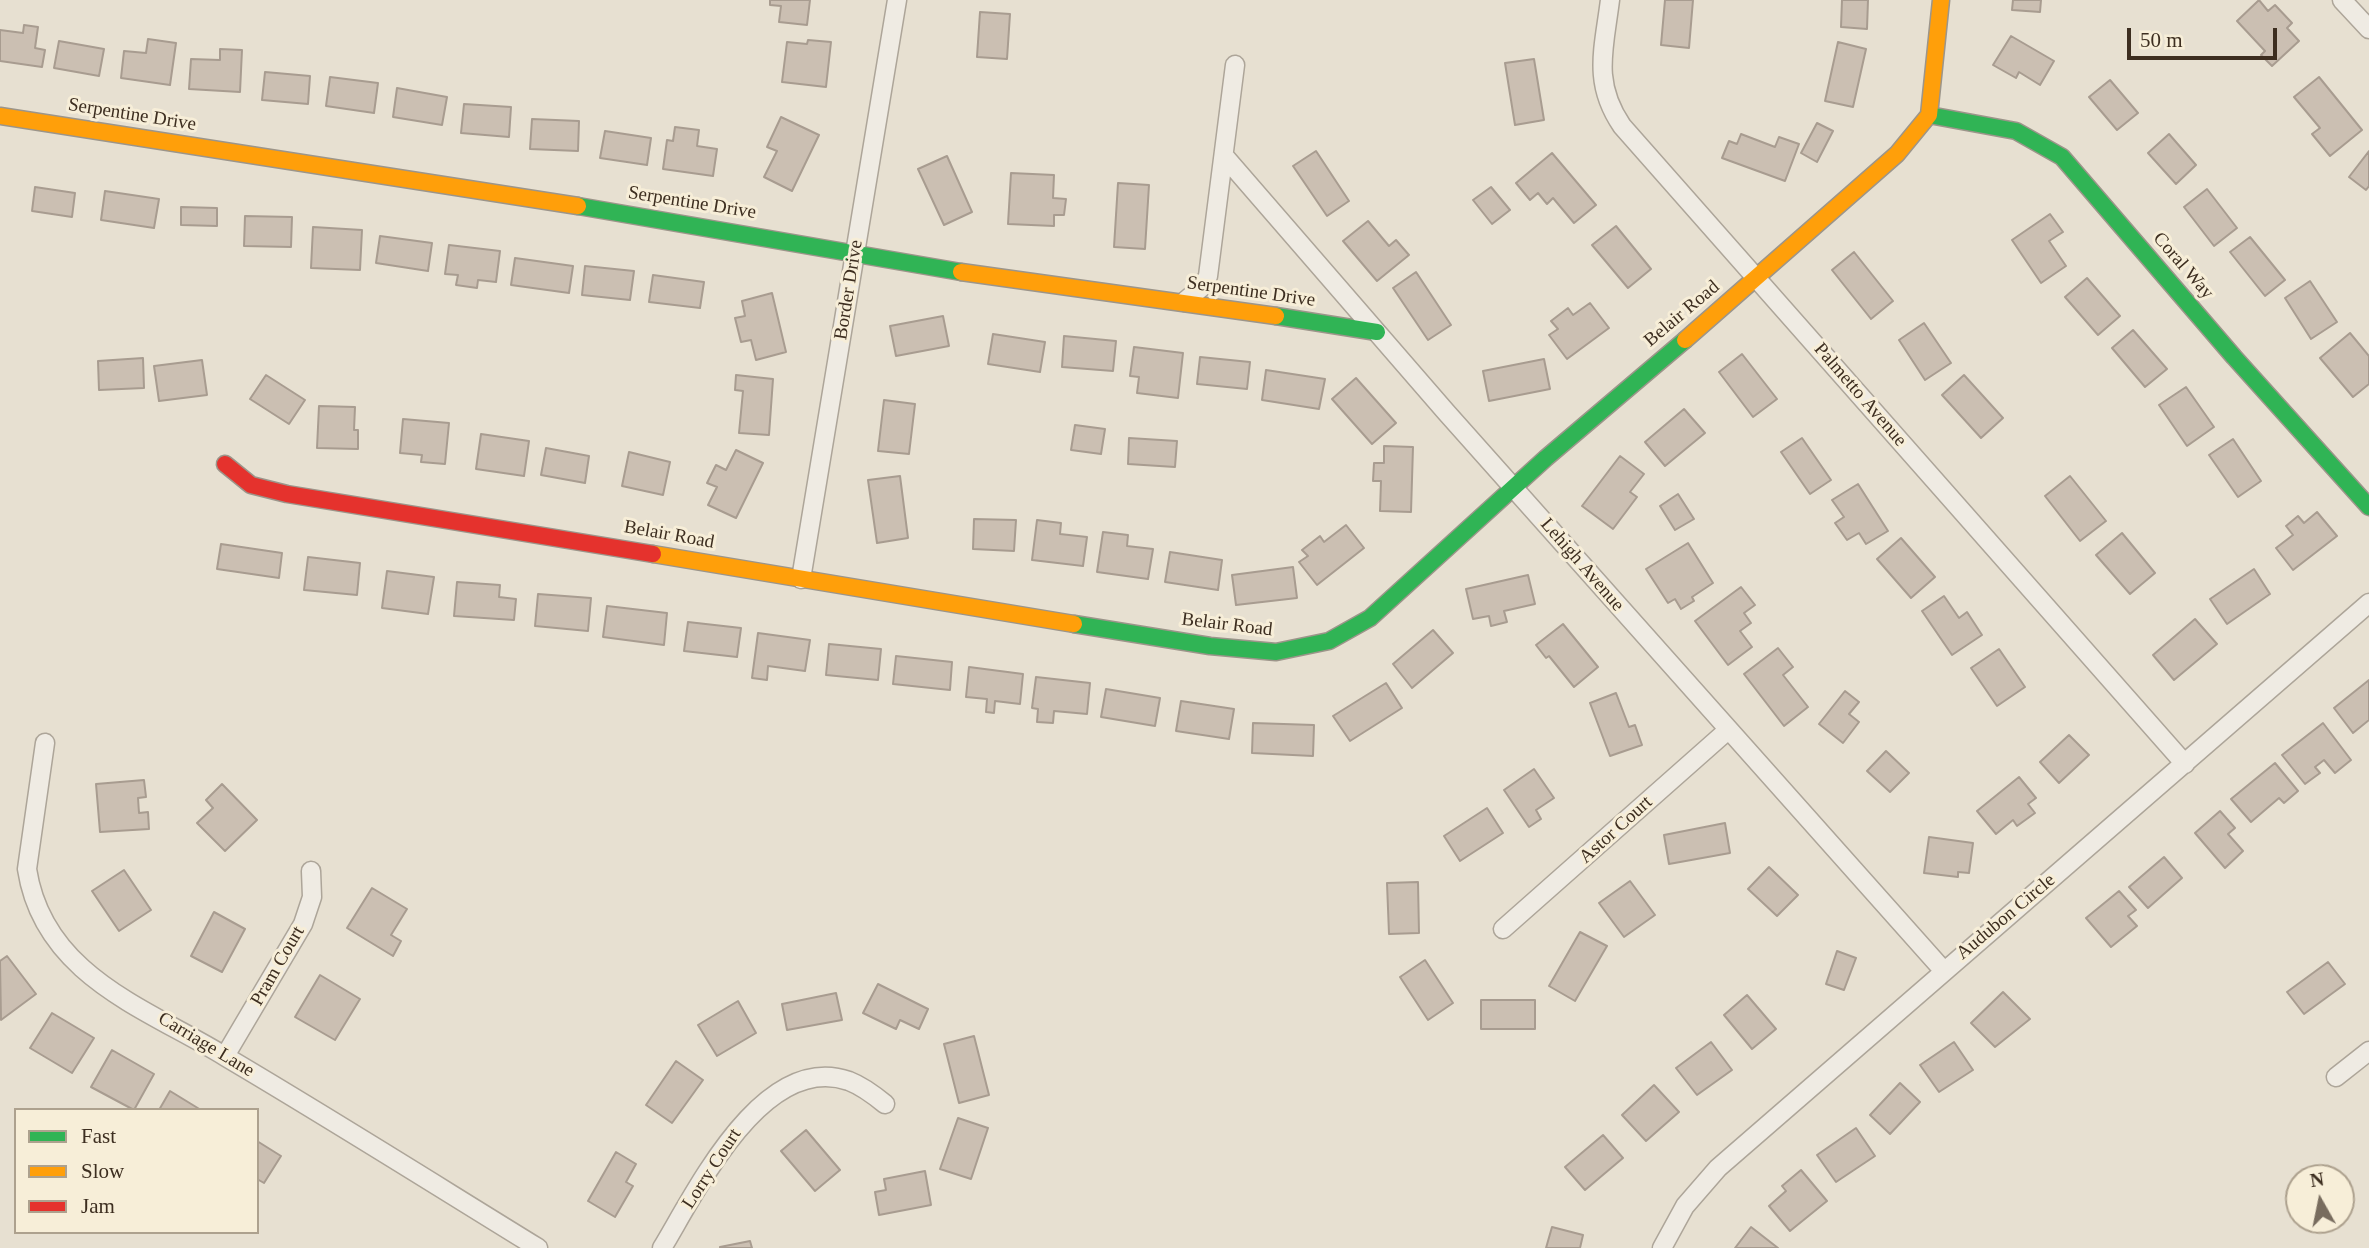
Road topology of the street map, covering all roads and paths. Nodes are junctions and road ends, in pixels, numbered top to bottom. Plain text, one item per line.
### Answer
1 (897, 0) edge
2 (1611, 0) edge
3 (1941, 0) edge
4 (2342, 0) edge
5 (2369, 29) edge
6 (1235, 65) dead end
7 (1929, 115) junction
8 (0, 116) edge
9 (1225, 157) junction
10 (856, 253) junction
11 (1758, 279) junction
12 (1184, 302) junction
13 (1377, 332) junction
14 (225, 464) dead end
15 (1514, 487) junction
16 (2369, 507) edge
17 (801, 579) junction
18 (2369, 603) edge
19 (1728, 730) junction
20 (45, 743) dead end
21 (2185, 764) junction
22 (311, 871) dead end
23 (1503, 929) dead end
24 (1943, 970) junction
25 (2369, 1051) edge
26 (225, 1056) junction
27 (2336, 1077) dead end
28 (885, 1104) dead end
29 (538, 1248) edge
30 (662, 1248) edge
31 (1662, 1248) edge

1 - 10 street, Border Drive
2 - 11 street, Palmetto Avenue
3 - 7 street
4 - 5 street
6 - 9 street
7 - 11 street, Belair Road
7 - 16 street, Coral Way
8 - 10 street, Serpentine Drive
9 - 12 street
9 - 13 street, Lehigh Avenue
10 - 12 street, Serpentine Drive
10 - 17 street, Border Drive
11 - 15 street, Belair Road
11 - 21 street, Palmetto Avenue
12 - 13 street, Serpentine Drive
13 - 15 street, Lehigh Avenue
14 - 17 street, Belair Road
15 - 17 street, Belair Road
15 - 19 street, Lehigh Avenue
18 - 21 street, Audubon Circle
19 - 23 street, Astor Court
19 - 24 street, Lehigh Avenue
20 - 26 street, Carriage Lane
21 - 24 street, Audubon Circle
22 - 26 street, Pram Court
24 - 31 street, Audubon Circle
25 - 27 street
26 - 29 street, Carriage Lane
28 - 30 street, Lorry Court

